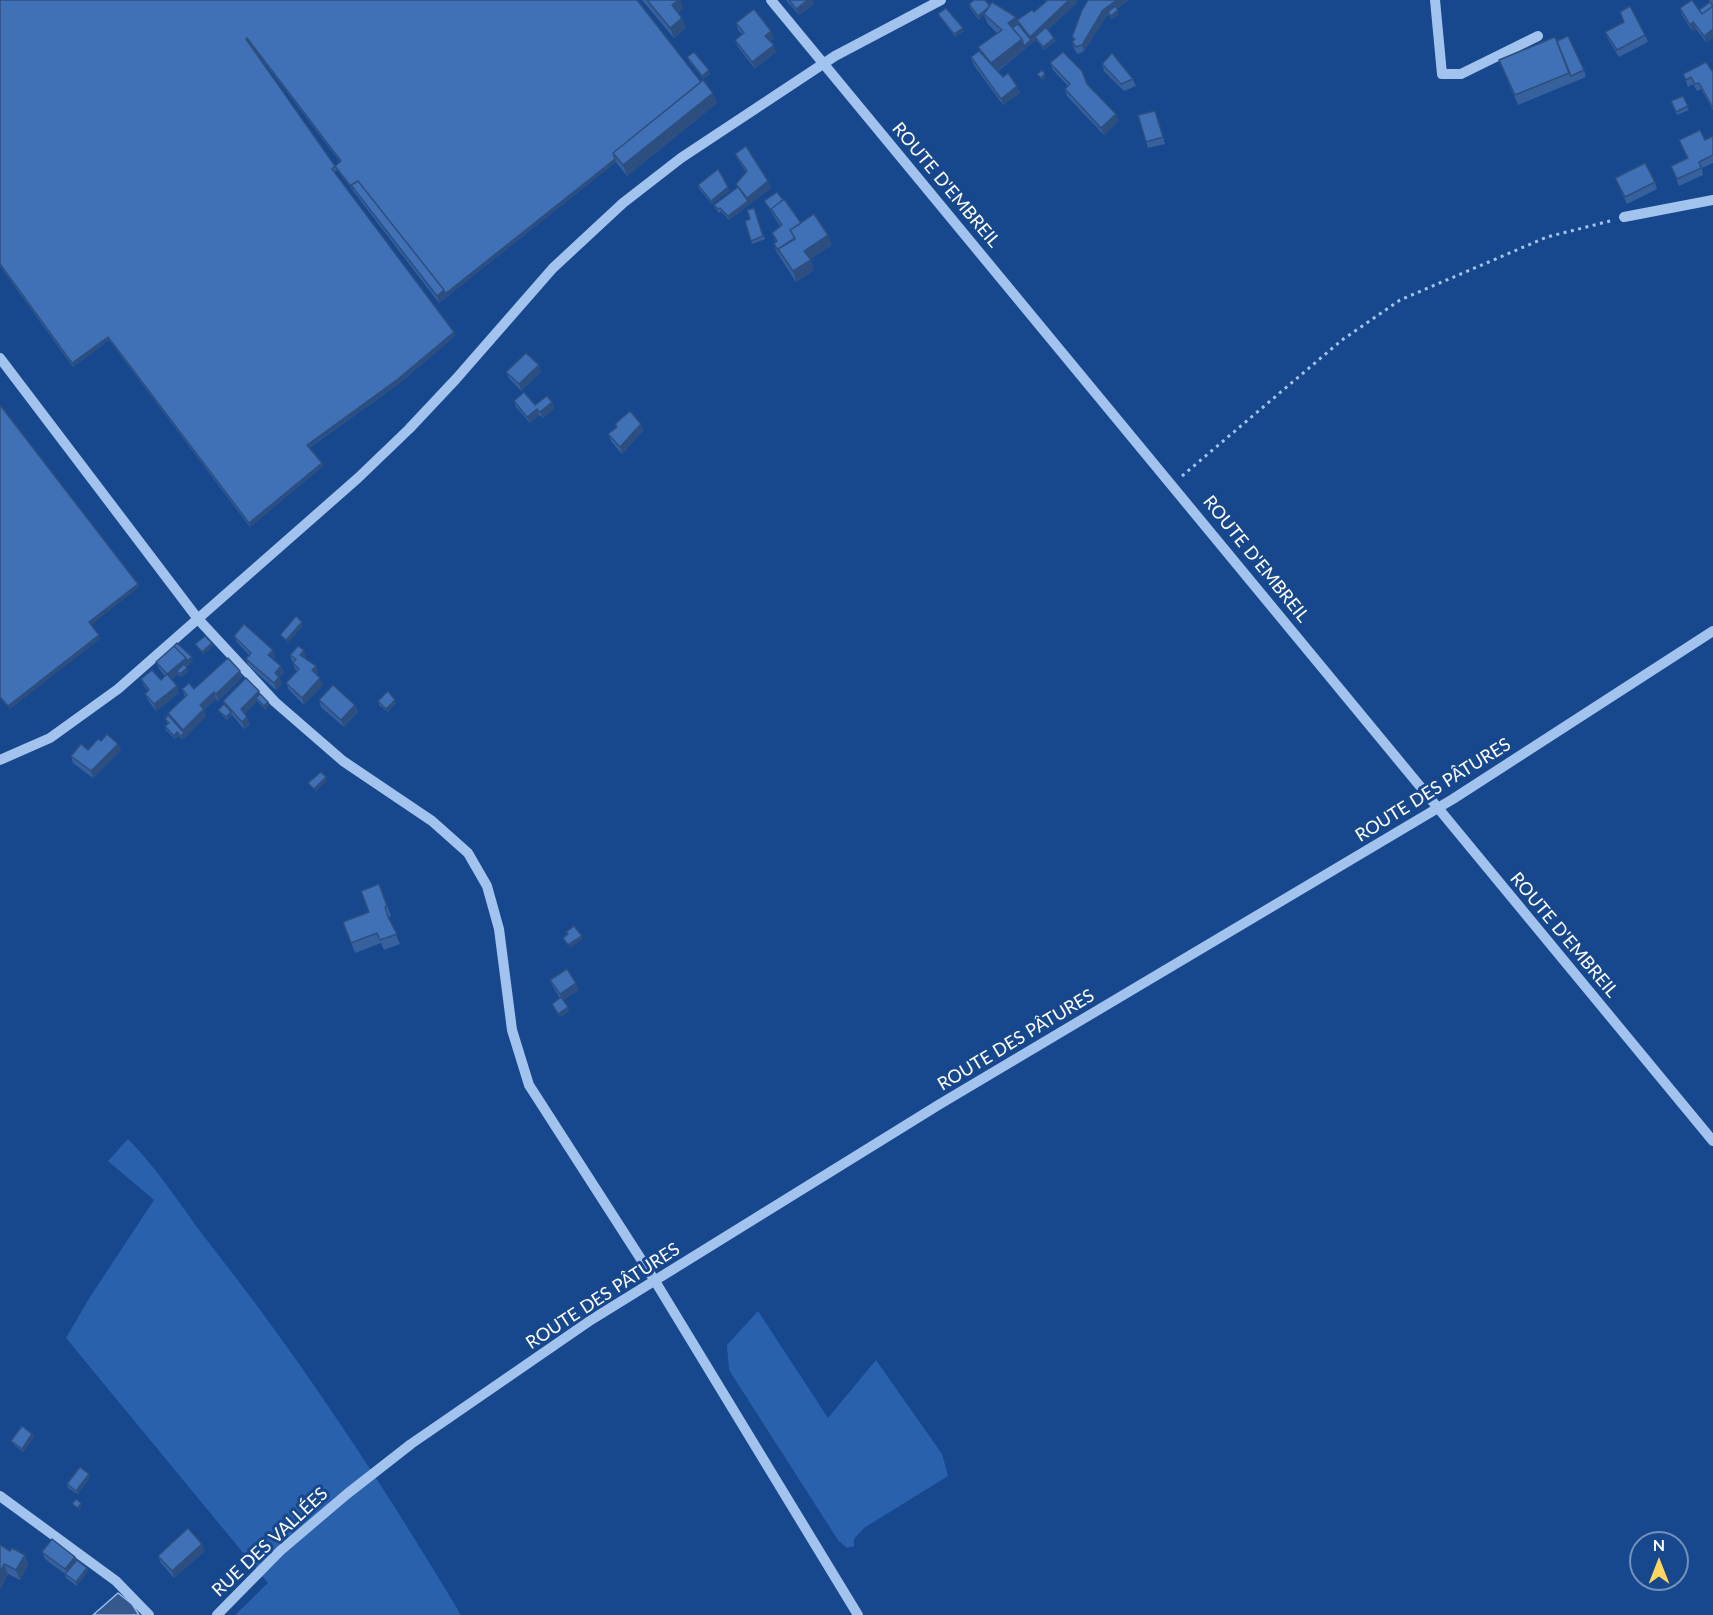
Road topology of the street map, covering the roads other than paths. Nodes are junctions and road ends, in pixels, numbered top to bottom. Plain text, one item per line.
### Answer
1 (771, 0) edge
2 (941, 0) edge
3 (1435, 0) edge
4 (1538, 36) dead end
5 (824, 64) junction
6 (1713, 200) edge
7 (1624, 217) road end
8 (0, 358) edge
9 (198, 619) junction
10 (1713, 631) edge
11 (0, 760) edge
12 (1437, 808) junction
13 (1713, 1141) edge
14 (655, 1281) junction
15 (347, 1494) joint
16 (0, 1496) edge
17 (149, 1615) edge
18 (216, 1615) edge
19 (858, 1615) edge

1 - 5 street, ROUTE D'EMBREIL
2 - 5 street
3 - 4 street
5 - 9 street
5 - 12 street, ROUTE D'EMBREIL
6 - 7 street
8 - 9 street
9 - 11 street
9 - 14 street
10 - 12 street, ROUTE DES PÂTURES
12 - 13 street, ROUTE D'EMBREIL
12 - 14 street, ROUTE DES PÂTURES
14 - 15 street, ROUTE DES PÂTURES
14 - 19 street
15 - 18 street, RUE DES VALLÉES
16 - 17 street

